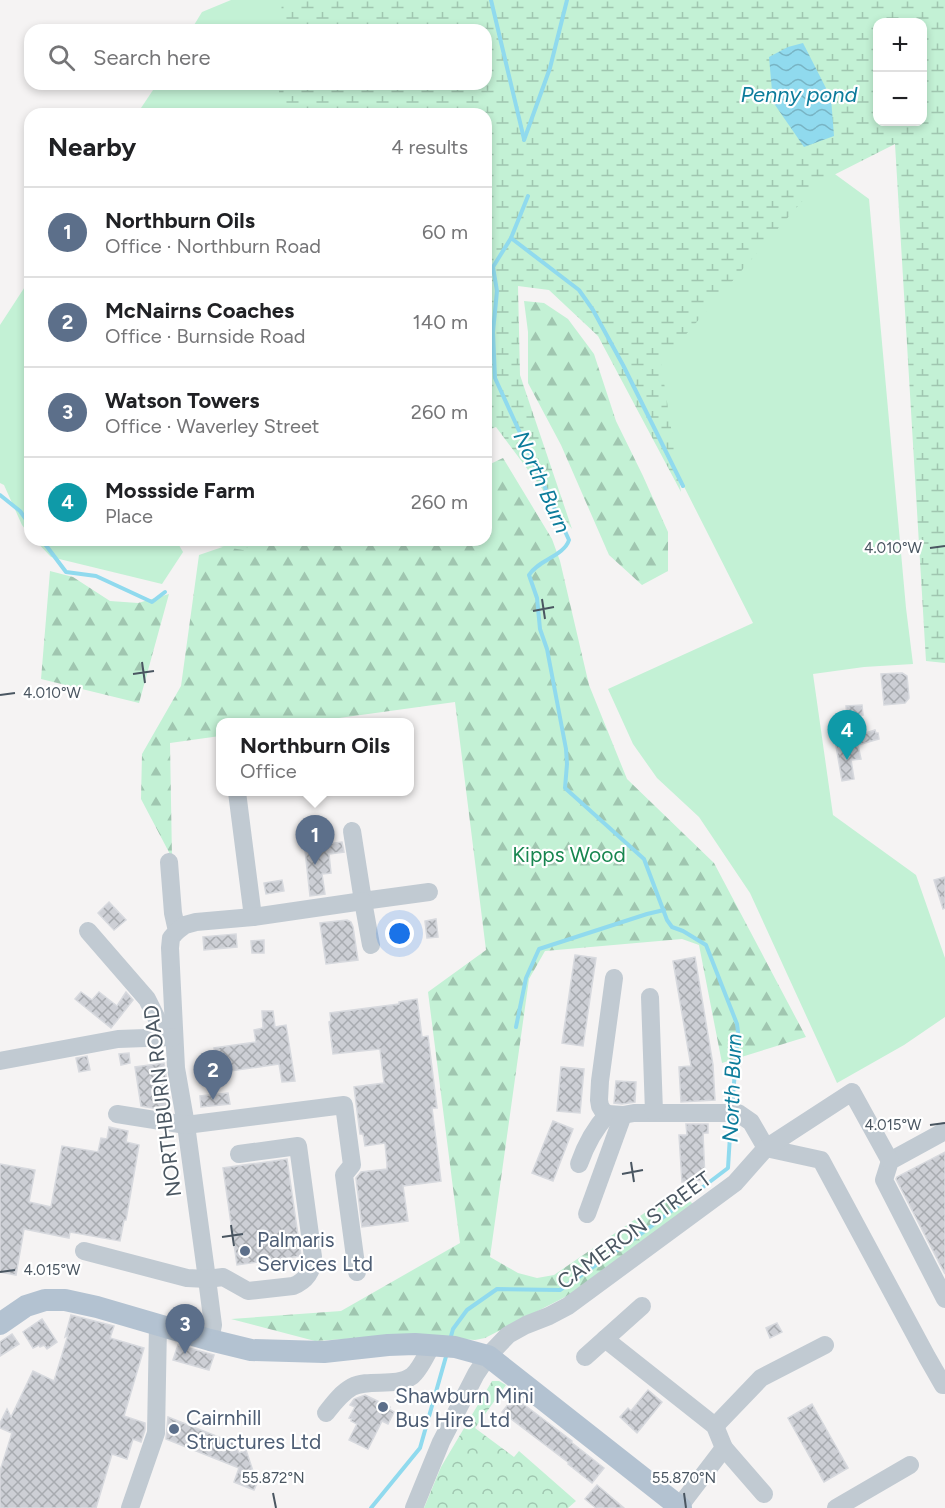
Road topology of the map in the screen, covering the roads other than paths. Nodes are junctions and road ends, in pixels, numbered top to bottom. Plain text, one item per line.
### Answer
1 (238, 796) edge
2 (352, 831) dead end
3 (169, 862) dead end
4 (429, 892) dead end
5 (363, 901) junction
6 (253, 917) junction
7 (88, 931) dead end
8 (177, 931) junction
9 (371, 945) dead end
10 (614, 978) dead end
11 (650, 997) dead end
12 (170, 1037) junction
13 (0, 1061) edge
14 (654, 1112) junction
15 (117, 1114) dead end
16 (615, 1114) junction
17 (186, 1125) junction
18 (945, 1131) edge
19 (766, 1148) junction
20 (238, 1154) dead end
21 (890, 1161) junction
22 (579, 1164) dead end
23 (587, 1214) dead end
24 (84, 1251) dead end
25 (357, 1272) dead end
26 (207, 1279) junction
27 (945, 1299) edge
28 (642, 1306) dead end
29 (0, 1324) edge
30 (158, 1325) junction
31 (605, 1339) junction
32 (210, 1340) junction
33 (825, 1345) dead end
34 (443, 1346) junction
35 (488, 1356) junction
36 (585, 1357) dead end
37 (945, 1385) edge
38 (326, 1413) dead end
39 (715, 1426) junction
40 (724, 1448) junction
41 (910, 1465) dead end
42 (764, 1494) dead end
43 (680, 1507) edge
44 (130, 1508) edge
45 (414, 1508) edge
46 (836, 1508) edge

1 - 6 street
2 - 5 street
3 - 8 street, NORTHBURN ROAD
4 - 5 street
5 - 6 street
5 - 9 street
6 - 8 street
7 - 12 street
8 - 12 street, NORTHBURN ROAD
10 - 16 street
11 - 14 street
12 - 13 street
12 - 17 street, NORTHBURN ROAD
14 - 16 street
14 - 19 street
15 - 17 street
16 - 22 street
16 - 23 street
17 - 25 street
17 - 26 street, NORTHBURN ROAD
18 - 21 street
19 - 21 street, CAMERON STREET
19 - 35 street, CAMERON STREET
19 - 37 street
20 - 26 street
21 - 27 street
24 - 26 street
26 - 32 street, NORTHBURN ROAD
28 - 31 street
29 - 30 main road
30 - 32 main road
30 - 44 street
31 - 36 street
31 - 39 street
32 - 34 main road
33 - 39 street
34 - 35 main road
34 - 38 street
35 - 43 main road
35 - 45 street, CAMERON STREET
39 - 40 street
40 - 42 street
40 - 43 street
41 - 46 street

